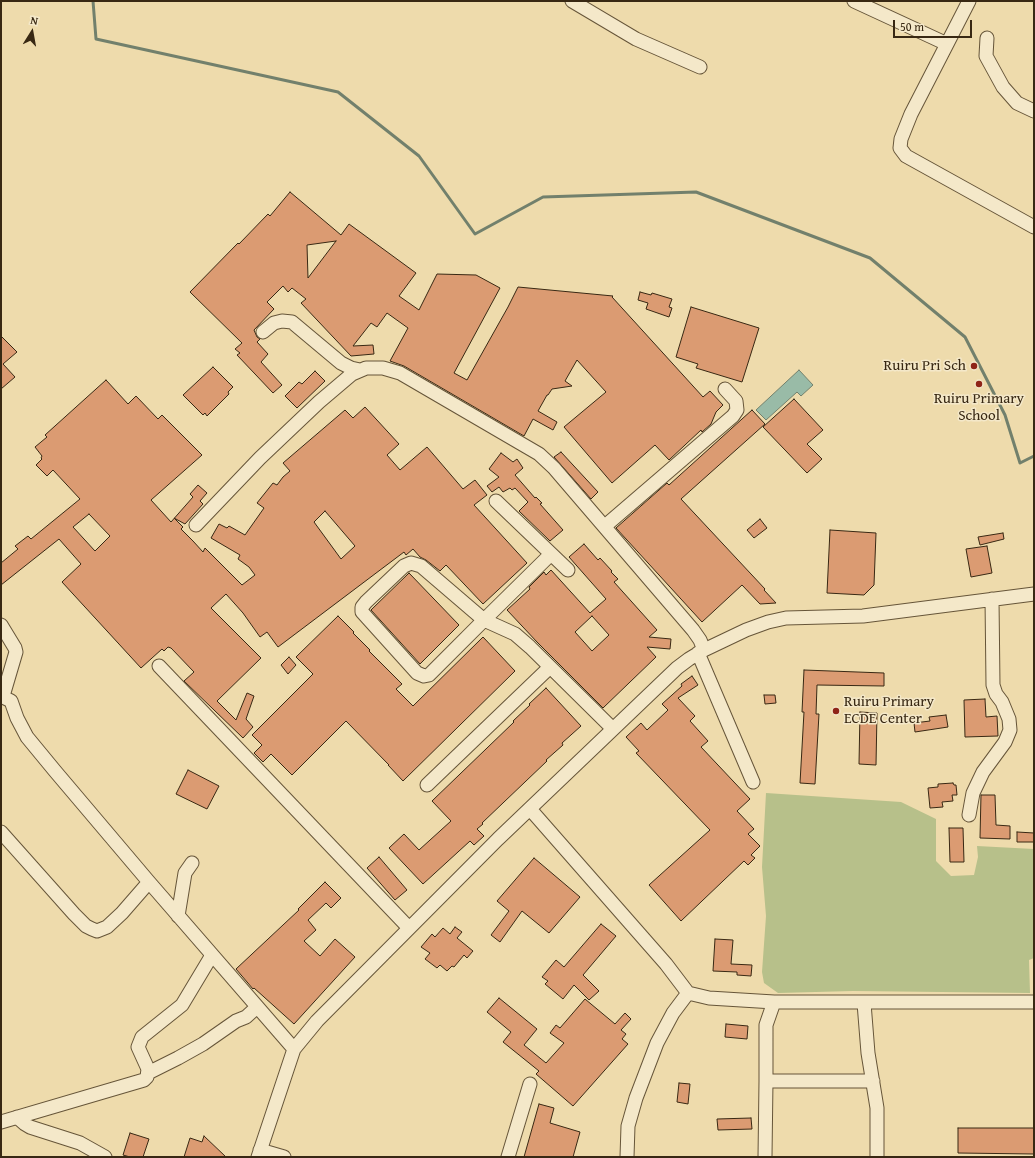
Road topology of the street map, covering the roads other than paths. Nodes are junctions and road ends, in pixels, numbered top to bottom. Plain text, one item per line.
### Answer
1 (572, 1) edge
2 (854, 1) edge
3 (969, 1) edge
4 (987, 38) dead end
5 (947, 44) junction
6 (700, 67) dead end
7 (1034, 111) edge
8 (1034, 228) edge
9 (263, 332) dead end
10 (360, 370) junction
11 (725, 389) dead end
12 (496, 501) dead end
13 (196, 525) dead end
14 (604, 526) junction
15 (551, 554) junction
16 (568, 570) dead end
17 (1034, 594) edge
18 (992, 600) junction
19 (484, 620) junction
20 (1, 625) edge
21 (701, 652) junction
22 (158, 666) dead end
23 (550, 667) junction
24 (4, 678) edge
25 (2, 696) edge
26 (614, 729) junction
27 (753, 782) dead end
28 (427, 785) dead end
29 (530, 809) junction
30 (970, 815) dead end
31 (1, 832) edge
32 (192, 863) dead end
33 (149, 882) junction
34 (178, 916) junction
35 (409, 928) junction
36 (212, 955) junction
37 (688, 993) junction
38 (774, 1002) junction
39 (1034, 1002) edge
40 (864, 1003) junction
41 (257, 1007) junction
42 (294, 1049) junction
43 (148, 1073) junction
44 (766, 1081) junction
45 (873, 1081) junction
46 (530, 1084) dead end
47 (17, 1117) junction
48 (1, 1122) edge
49 (259, 1153) edge
50 (105, 1157) edge
51 (284, 1157) edge
52 (508, 1157) edge
53 (627, 1157) edge
54 (765, 1157) edge
55 (877, 1157) edge

1 - 6 street
2 - 5 street
3 - 5 street
4 - 7 street
5 - 8 street
9 - 10 street
10 - 13 street
10 - 14 street
11 - 14 street
12 - 15 street
14 - 21 street
15 - 16 street
15 - 19 street
17 - 18 street
18 - 21 street
18 - 30 street
19 - 19 street
19 - 23 street
20 - 24 street
21 - 26 street
21 - 27 street
22 - 35 street
23 - 26 street
23 - 28 street
24 - 25 street
25 - 33 street
26 - 29 street
29 - 35 street
29 - 37 street
31 - 33 street
32 - 34 street
33 - 34 street
34 - 36 street
35 - 42 street
36 - 41 street
36 - 43 street
37 - 38 street
37 - 53 street
38 - 40 street
38 - 44 street
39 - 40 street
40 - 45 street
41 - 42 street
41 - 43 street
42 - 49 street
43 - 47 street
44 - 45 street
44 - 54 street
45 - 55 street
46 - 52 street
47 - 48 street
47 - 50 street
49 - 51 street

